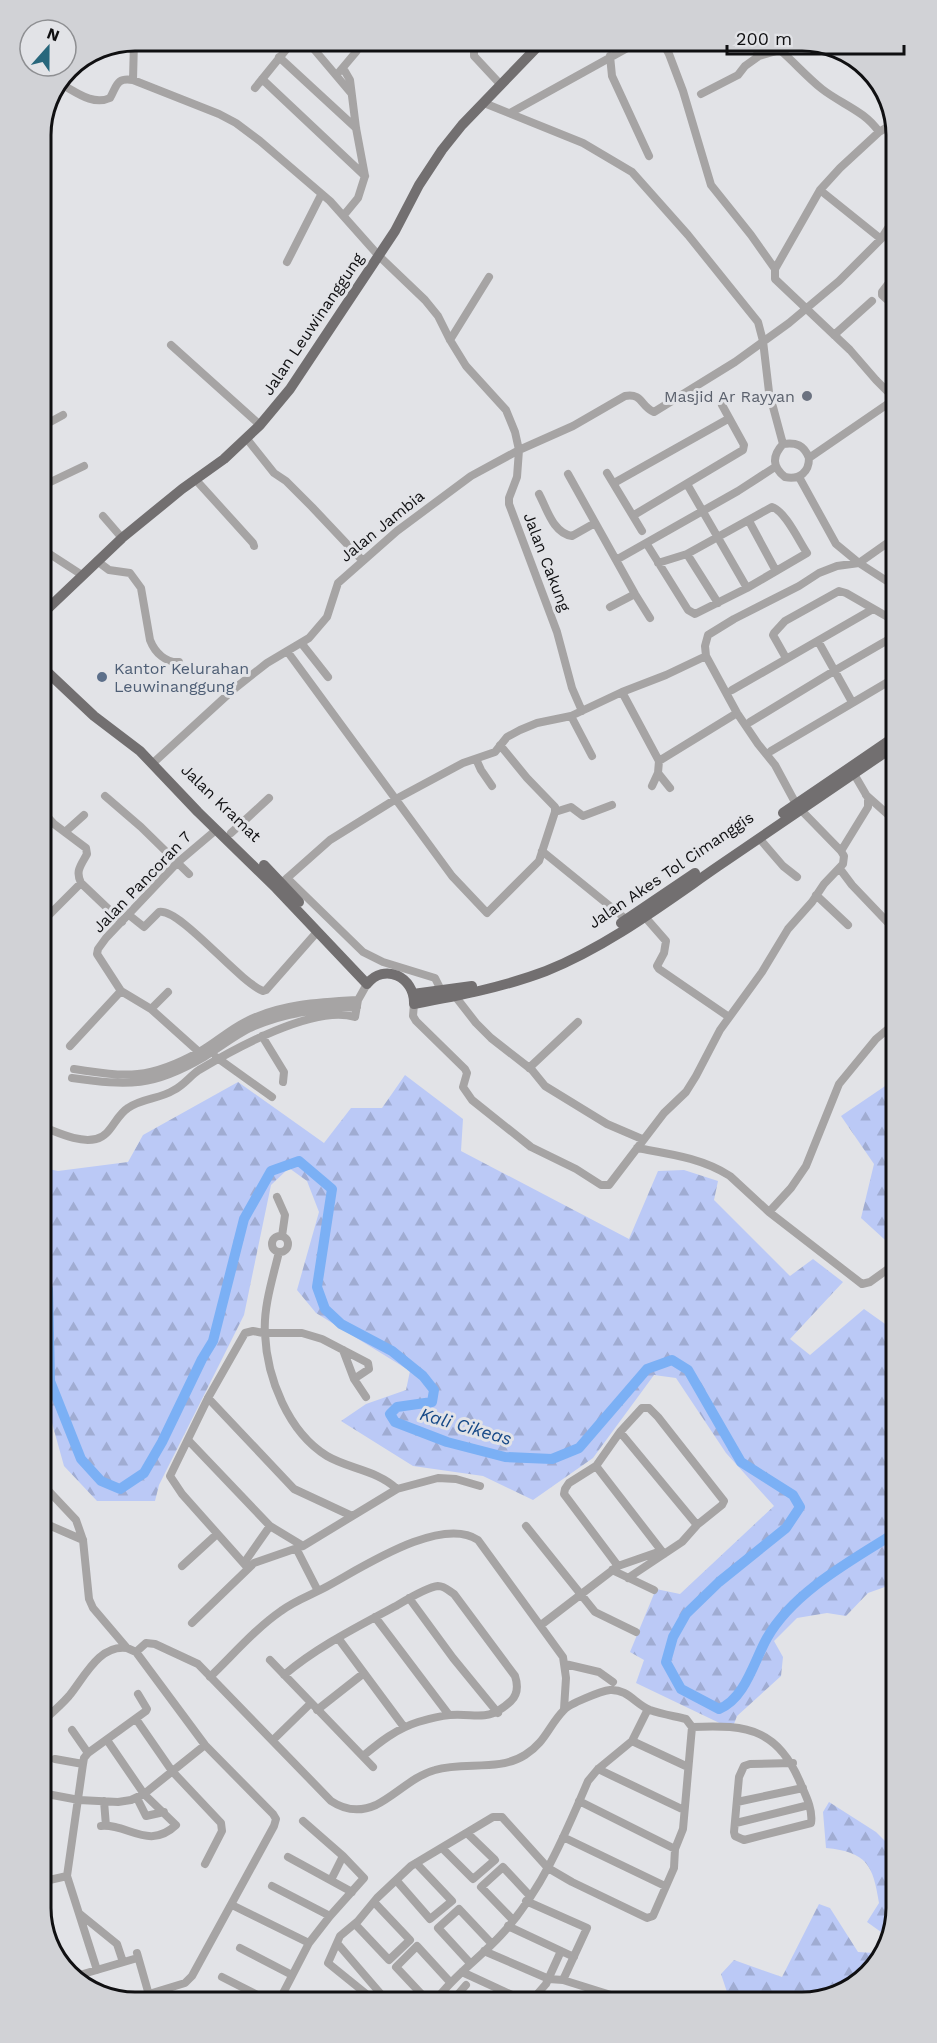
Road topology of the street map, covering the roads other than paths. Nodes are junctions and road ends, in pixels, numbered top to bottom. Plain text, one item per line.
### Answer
1 (134, 51) edge
2 (284, 51) edge
3 (316, 51) edge
4 (474, 51) edge
5 (533, 51) edge
6 (620, 51) edge
7 (667, 51) edge
8 (757, 51) edge
9 (776, 51) edge
10 (781, 51) edge
11 (356, 52) edge
12 (610, 56) junction
13 (759, 56) junction
14 (279, 57) junction
15 (343, 69) junction
16 (336, 76) junction
17 (262, 79) junction
18 (133, 80) junction
19 (501, 85) junction
20 (66, 87) edge
21 (255, 88) dead end
22 (351, 93) junction
23 (701, 94) dead end
24 (484, 103) junction
25 (510, 113) junction
26 (356, 128) junction
27 (885, 128) edge
28 (879, 132) junction
29 (649, 156) dead end
30 (365, 176) junction
31 (820, 190) junction
32 (321, 195) junction
33 (344, 215) junction
34 (886, 231) edge
35 (881, 239) junction
36 (378, 255) junction
37 (287, 262) dead end
38 (775, 269) junction
39 (489, 278) dead end
40 (872, 301) dead end
41 (806, 308) junction
42 (834, 335) junction
43 (450, 340) junction
44 (763, 341) junction
45 (171, 345) dead end
46 (886, 390) edge
47 (722, 405) dead end
48 (886, 405) edge
49 (63, 415) dead end
50 (728, 419) junction
51 (51, 422) edge
52 (260, 425) junction
53 (247, 439) junction
54 (783, 444) junction
55 (519, 450) junction
56 (809, 458) junction
57 (84, 466) dead end
58 (776, 467) junction
59 (607, 473) dead end
60 (568, 474) dead end
61 (799, 477) junction
62 (195, 479) junction
63 (51, 482) edge
64 (614, 483) junction
65 (687, 484) junction
66 (539, 494) dead end
67 (703, 511) junction
68 (634, 515) junction
69 (103, 516) dead end
70 (749, 521) junction
71 (595, 523) junction
72 (642, 531) dead end
73 (719, 537) junction
74 (122, 538) junction
75 (886, 544) edge
76 (254, 546) dead end
77 (648, 546) dead end
78 (843, 550) junction
79 (687, 554) junction
80 (51, 555) edge
81 (362, 560) junction
82 (616, 560) junction
83 (97, 561) junction
84 (658, 563) junction
85 (859, 563) junction
86 (837, 566) junction
87 (776, 571) junction
88 (82, 575) junction
89 (886, 580) edge
90 (747, 588) junction
91 (635, 594) junction
92 (718, 603) junction
93 (51, 605) edge
94 (610, 607) dead end
95 (873, 609) junction
96 (886, 616) edge
97 (650, 618) dead end
98 (818, 641) junction
99 (886, 642) edge
100 (302, 644) junction
101 (287, 651) junction
102 (706, 656) junction
103 (786, 658) junction
104 (179, 663) dead end
105 (51, 666) edge
106 (834, 670) junction
107 (51, 675) edge
108 (328, 677) dead end
109 (886, 683) edge
110 (732, 690) dead end
111 (622, 692) junction
112 (852, 702) junction
113 (582, 711) junction
114 (737, 713) junction
115 (571, 716) junction
116 (750, 722) dead end
117 (886, 743) edge
118 (500, 744) junction
119 (771, 751) dead end
120 (886, 752) edge
121 (592, 756) dead end
122 (476, 759) junction
123 (659, 760) junction
124 (154, 762) junction
125 (658, 773) junction
126 (854, 774) junction
127 (492, 786) dead end
128 (652, 786) dead end
129 (670, 788) dead end
130 (866, 795) junction
131 (105, 796) dead end
132 (269, 798) dead end
133 (396, 799) junction
134 (612, 805) dead end
135 (799, 807) junction
136 (555, 812) junction
137 (886, 813) edge
138 (84, 815) dead end
139 (51, 821) edge
140 (216, 830) junction
141 (65, 832) junction
142 (231, 833) junction
143 (759, 838) junction
144 (542, 851) junction
145 (841, 851) junction
146 (177, 863) junction
147 (840, 869) junction
148 (189, 874) dead end
149 (797, 877) dead end
150 (81, 883) junction
151 (282, 883) junction
152 (816, 895) junction
153 (51, 913) edge
154 (129, 915) junction
155 (645, 917) junction
156 (627, 920) junction
157 (886, 921) edge
158 (122, 922) junction
159 (848, 925) dead end
160 (317, 932) junction
161 (612, 933) junction
162 (369, 981) junction
163 (441, 990) junction
164 (121, 991) junction
165 (168, 992) dead end
166 (455, 996) junction
167 (413, 999) junction
168 (358, 1004) junction
169 (151, 1009) junction
170 (729, 1017) junction
171 (579, 1022) dead end
172 (886, 1031) edge
173 (262, 1036) junction
174 (70, 1046) dead end
175 (203, 1054) junction
176 (219, 1059) junction
177 (529, 1068) junction
178 (73, 1073) dead end
179 (283, 1082) dead end
180 (272, 1097) dead end
181 (51, 1130) edge
182 (642, 1140) junction
183 (637, 1148) junction
184 (277, 1197) dead end
185 (769, 1212) junction
186 (886, 1270) edge
187 (265, 1333) junction
188 (343, 1350) junction
189 (354, 1379) junction
190 (366, 1397) dead end
191 (208, 1398) junction
192 (620, 1432) junction
193 (188, 1440) junction
194 (596, 1466) junction
195 (480, 1485) dead end
196 (397, 1489) junction
197 (51, 1493) edge
198 (352, 1516) junction
199 (697, 1525) junction
200 (51, 1526) edge
201 (270, 1526) junction
202 (526, 1526) dead end
203 (217, 1534) junction
204 (83, 1540) junction
205 (300, 1547) junction
206 (663, 1553) junction
207 (246, 1565) junction
208 (182, 1566) dead end
209 (615, 1568) junction
210 (628, 1578) junction
211 (654, 1590) dead end
212 (318, 1592) junction
213 (580, 1595) junction
214 (409, 1598) junction
215 (375, 1617) junction
216 (192, 1623) dead end
217 (541, 1624) junction
218 (636, 1632) dead end
219 (338, 1638) junction
220 (127, 1648) junction
221 (136, 1652) junction
222 (270, 1660) dead end
223 (565, 1664) junction
224 (364, 1672) junction
225 (284, 1676) junction
226 (210, 1677) junction
227 (613, 1682) dead end
228 (138, 1694) dead end
229 (314, 1706) junction
230 (564, 1709) junction
231 (648, 1709) junction
232 (51, 1713) edge
233 (498, 1713) junction
234 (449, 1715) junction
235 (136, 1719) junction
236 (404, 1727) junction
237 (692, 1727) junction
238 (72, 1730) dead end
239 (107, 1740) junction
240 (273, 1740) junction
241 (632, 1741) junction
242 (205, 1745) junction
243 (88, 1753) junction
244 (363, 1756) junction
245 (55, 1759) dead end
246 (793, 1763) junction
247 (83, 1764) junction
248 (373, 1767) dead end
249 (688, 1767) junction
250 (598, 1769) junction
251 (172, 1771) junction
252 (803, 1788) junction
253 (141, 1796) junction
254 (51, 1797) edge
255 (79, 1800) junction
256 (104, 1801) junction
257 (579, 1801) junction
258 (737, 1802) junction
259 (809, 1805) junction
260 (684, 1810) junction
261 (164, 1812) junction
262 (303, 1821) dead end
263 (735, 1823) junction
264 (467, 1833) junction
265 (562, 1837) junction
266 (442, 1848) junction
267 (675, 1849) junction
268 (343, 1856) junction
269 (288, 1857) dead end
270 (416, 1863) junction
271 (205, 1864) dead end
272 (548, 1868) junction
273 (67, 1876) junction
274 (51, 1880) edge
275 (331, 1880) junction
276 (396, 1880) junction
277 (272, 1886) dead end
278 (665, 1886) junction
279 (352, 1892) junction
280 (528, 1898) junction
281 (374, 1902) junction
282 (232, 1905) junction
283 (80, 1914) junction
284 (330, 1917) junction
285 (510, 1923) junction
286 (355, 1924) junction
287 (309, 1943) junction
288 (337, 1943) junction
289 (492, 1944) junction
290 (240, 1948) dead end
291 (484, 1951) junction
292 (561, 1951) junction
293 (574, 1957) junction
294 (123, 1962) junction
295 (470, 1964) junction
296 (97, 1970) junction
297 (462, 1972) junction
298 (83, 1974) edge
299 (292, 1975) junction
300 (222, 1977) dead end
301 (549, 1979) junction
302 (563, 1980) junction
303 (450, 1982) junction
304 (465, 1985) dead end
305 (170, 1988) junction
306 (150, 1992) edge
307 (163, 1992) edge
308 (170, 1992) edge
309 (251, 1992) edge
310 (284, 1992) edge
311 (364, 1992) edge
312 (381, 1992) edge
313 (419, 1992) edge
314 (442, 1992) edge
315 (459, 1992) edge
316 (506, 1992) edge
317 (539, 1992) edge
318 (601, 1992) edge

1 - 18 street
2 - 14 street
3 - 16 street
4 - 19 street
5 - 19 main road, Jalan Leuwinanggung
6 - 12 street
7 - 38 street
8 - 13 street
9 - 13 street
10 - 28 street
11 - 15 street
12 - 25 street
12 - 29 street
13 - 23 street
14 - 17 street
14 - 26 street
15 - 16 street
15 - 22 street
16 - 22 street
17 - 21 street
17 - 30 street
18 - 20 street
18 - 32 street, Jalan Cakung
19 - 24 main road, Jalan Leuwinanggung
22 - 26 street
24 - 25 street
24 - 36 main road, Jalan Leuwinanggung
25 - 44 street
26 - 30 street
27 - 28 street
28 - 31 street
30 - 33 street
31 - 35 street
31 - 38 street
32 - 33 street, Jalan Cakung
32 - 37 street
33 - 36 street, Jalan Cakung
34 - 35 street
35 - 41 street
36 - 43 street, Jalan Cakung
36 - 52 main road, Jalan Leuwinanggung
38 - 41 street
39 - 43 street
40 - 42 street
41 - 42 street
41 - 44 street
42 - 46 street
43 - 55 street, Jalan Cakung
44 - 54 street
44 - 55 street, Jalan Jambia
45 - 52 street
47 - 50 street
48 - 56 street
49 - 51 street
50 - 64 street
50 - 65 street
52 - 53 main road, Jalan Leuwinanggung
53 - 62 main road, Jalan Leuwinanggung
53 - 81 street
54 - 56 street
54 - 58 street
55 - 81 street, Jalan Jambia
55 - 113 street, Jalan Cakung
56 - 61 street
57 - 63 street
58 - 61 street
58 - 67 street
59 - 64 street
60 - 71 street
61 - 78 street
62 - 74 main road, Jalan Leuwinanggung
62 - 76 street
64 - 68 street
65 - 67 street
65 - 68 street
66 - 71 street
67 - 73 street
67 - 82 street
68 - 72 street
69 - 74 street
70 - 73 street
70 - 87 street
70 - 87 street
71 - 82 street
73 - 79 street
73 - 90 street
74 - 83 main road, Jalan Leuwinanggung
75 - 85 street
77 - 84 street
78 - 85 street
78 - 86 street
79 - 84 street
79 - 92 street
80 - 88 street
81 - 100 street, Jalan Jambia
82 - 91 street
83 - 88 main road, Jalan Leuwinanggung
83 - 104 street
84 - 92 street
85 - 86 street
85 - 89 street
86 - 102 street
87 - 90 street
88 - 93 main road, Jalan Leuwinanggung
90 - 92 street
91 - 94 street
91 - 97 street
95 - 96 street
95 - 98 street
95 - 103 street
98 - 103 street
98 - 106 street
99 - 106 street
100 - 101 street, Jalan Jambia
100 - 108 street
101 - 124 street, Jalan Jambia
101 - 133 street
102 - 111 street
102 - 114 street
103 - 110 street
105 - 124 main road, Jalan Kramat
106 - 112 street
106 - 116 street
107 - 124 main road, Jalan Kramat
109 - 112 street
111 - 113 street
111 - 123 street
112 - 119 street
113 - 115 street
114 - 123 street
114 - 135 street
115 - 118 street
115 - 121 street
117 - 135 main road, Jalan Akes Tol Cimanggis
118 - 122 street
118 - 136 street
120 - 126 main road, Jalan Akes Tol Cimanggis
122 - 127 street
122 - 133 street
123 - 125 street
124 - 140 main road, Jalan Kramat
124 - 142 main road, Jalan Kramat
125 - 128 street
125 - 129 street
126 - 130 street
126 - 135 main road, Jalan Akes Tol Cimanggis
130 - 137 street
130 - 145 street
131 - 146 street
132 - 142 street
133 - 144 street
133 - 151 street
134 - 136 street
135 - 143 main road, Jalan Akes Tol Cimanggis
135 - 145 street
135 - 156 main road, Jalan Akes Tol Cimanggis
136 - 144 street
138 - 141 street
139 - 141 street
140 - 146 street, Jalan Pancoran 7
140 - 151 main road, Jalan Kramat
141 - 150 street
142 - 151 main road, Jalan Kramat
143 - 149 street
143 - 155 main road, Jalan Akes Tol Cimanggis
144 - 156 street
145 - 147 street
146 - 148 street
146 - 154 street, Jalan Pancoran 7
147 - 152 street
147 - 157 street
150 - 153 street
150 - 158 street
151 - 160 main road, Jalan Kramat
151 - 162 main road, Jalan Kramat
151 - 163 street
152 - 159 street
152 - 170 street
154 - 158 street, Jalan Pancoran 7
154 - 160 street
155 - 161 main road, Jalan Akes Tol Cimanggis
155 - 170 street
156 - 161 main road, Jalan Akes Tol Cimanggis
158 - 164 street, Jalan Pancoran 7
160 - 162 main road, Jalan Kramat
161 - 163 main road, Jalan Akes Tol Cimanggis
161 - 166 main road, Jalan Akes Tol Cimanggis
162 - 167 main road
162 - 168 street
163 - 167 main road, Jalan Akes Tol Cimanggis
164 - 169 street, Jalan Pancoran 7
164 - 174 street
165 - 169 street
166 - 167 main road, Jalan Akes Tol Cimanggis
166 - 177 street
167 - 183 street
168 - 173 street
168 - 175 street
169 - 175 street, Jalan Pancoran 7
170 - 182 street
171 - 177 street
172 - 185 street
173 - 176 street
173 - 179 street
175 - 176 street, Jalan Pancoran 7
175 - 178 street
176 - 180 street, Jalan Pancoran 7
176 - 181 street
177 - 182 street
182 - 183 street
183 - 185 street
184 - 187 street
185 - 186 street
187 - 188 street
187 - 191 street
187 - 196 street
188 - 189 street
188 - 189 street
189 - 190 street
191 - 193 street
191 - 198 street
192 - 194 street
192 - 199 street
192 - 199 street
193 - 201 street
193 - 203 street
194 - 206 street
194 - 209 street
195 - 196 street
196 - 198 street
197 - 204 street
198 - 205 street
199 - 206 street
200 - 204 street
201 - 205 street
201 - 207 street
202 - 213 street
203 - 207 street
203 - 208 street
204 - 220 street
205 - 207 street
205 - 212 street
206 - 209 street
206 - 210 street
207 - 216 street
209 - 210 street
209 - 213 street
210 - 211 street
212 - 217 street
212 - 226 street
213 - 217 street
213 - 218 street
214 - 215 street
214 - 233 street
214 - 233 street
215 - 219 street
215 - 234 street
217 - 223 street
219 - 224 street
219 - 225 street
220 - 221 street
220 - 232 street
221 - 226 street
221 - 242 street
222 - 225 street
223 - 227 street
223 - 230 street
224 - 229 street
224 - 236 street
225 - 229 street
226 - 240 street
228 - 235 street
229 - 240 street
229 - 244 street
230 - 231 street
230 - 240 street
231 - 237 street
231 - 241 street
233 - 234 street
234 - 236 street
235 - 239 street
235 - 251 street
236 - 244 street
237 - 246 street
237 - 249 street
238 - 243 street
239 - 243 street
239 - 253 street
241 - 249 street
241 - 250 street
242 - 251 street
242 - 282 street
243 - 247 street
244 - 248 street
245 - 247 street
246 - 252 street
246 - 258 street
247 - 255 street
249 - 260 street
250 - 257 street
250 - 260 street
251 - 253 street
251 - 271 street
252 - 258 street
252 - 259 street
253 - 256 street
253 - 261 street
253 - 261 street
254 - 255 street
255 - 256 street
255 - 273 street
256 - 261 street
257 - 265 street
257 - 267 street
258 - 263 street
259 - 263 street
259 - 263 street
260 - 267 street
262 - 268 street
264 - 266 street
264 - 266 street
264 - 272 street
265 - 272 street
265 - 278 street
266 - 270 street
267 - 278 street
268 - 275 street
268 - 279 street
269 - 275 street
270 - 276 street
270 - 276 street
272 - 278 street
272 - 280 street
273 - 274 street
273 - 283 street
275 - 279 street
276 - 281 street
277 - 284 street
279 - 284 street
280 - 285 street
280 - 285 street
280 - 293 street
281 - 286 street
281 - 286 street
282 - 287 street
282 - 305 street
283 - 294 street
283 - 296 street
284 - 287 street
285 - 289 street
285 - 292 street
286 - 288 street
287 - 299 street
288 - 311 street
288 - 312 street
289 - 291 street
289 - 295 street
290 - 299 street
291 - 295 street
291 - 301 street
292 - 293 street
292 - 301 street
293 - 302 street
294 - 296 street
294 - 306 street
295 - 297 street
296 - 298 street
297 - 303 street
297 - 316 street
299 - 310 street
300 - 309 street
301 - 302 street
301 - 317 street
302 - 318 street
303 - 313 street
303 - 314 street
304 - 315 street
305 - 307 street
305 - 308 street

